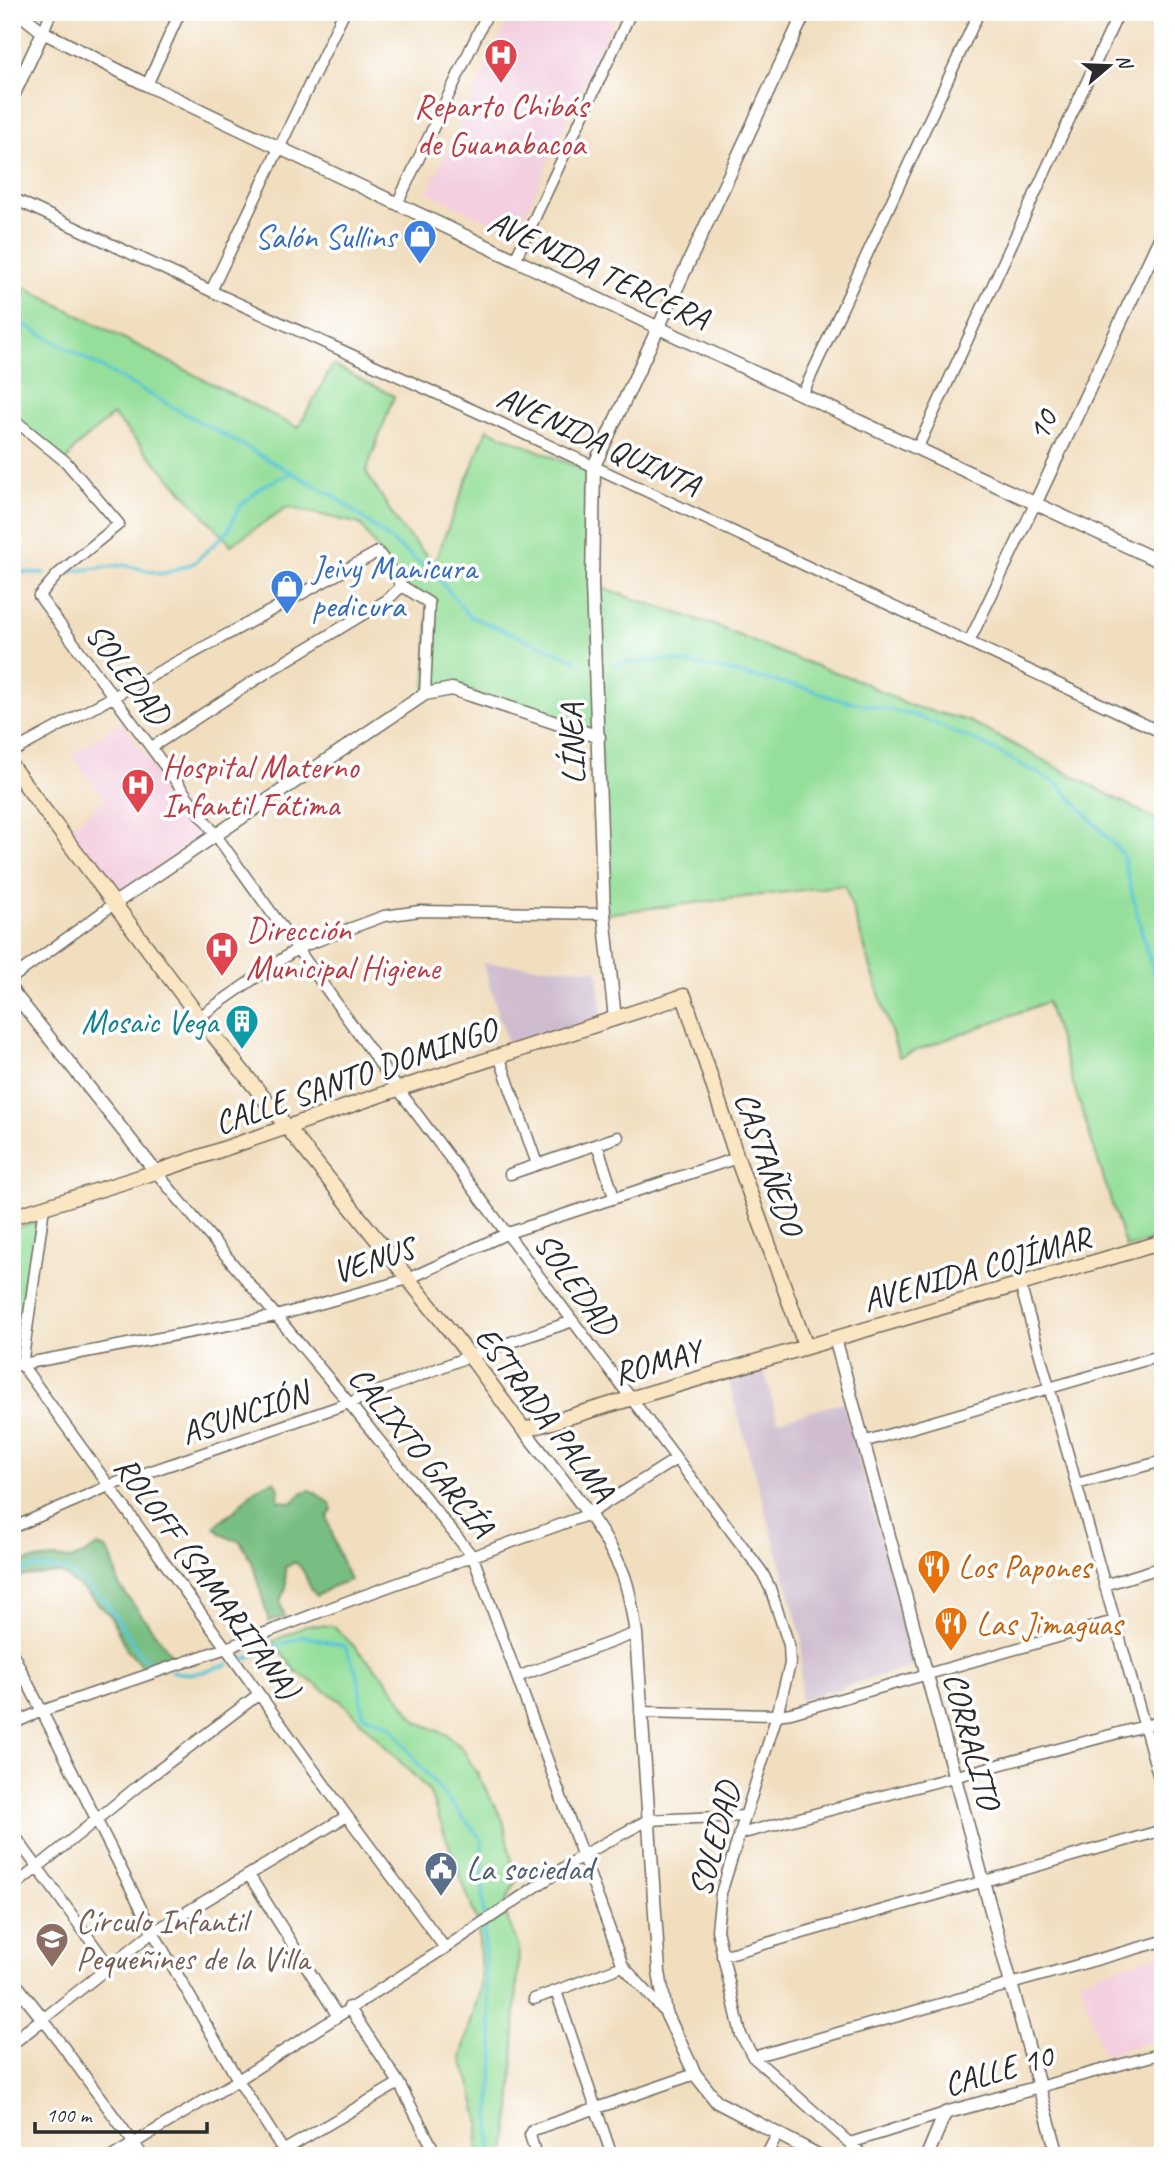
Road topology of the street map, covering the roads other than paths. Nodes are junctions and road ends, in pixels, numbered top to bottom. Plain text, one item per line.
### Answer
1 (18, 12) edge
2 (51, 12) edge
3 (180, 12) edge
4 (344, 12) edge
5 (488, 12) edge
6 (631, 12) edge
7 (805, 12) edge
8 (979, 12) edge
9 (1119, 12) edge
10 (43, 32) junction
11 (147, 85) junction
12 (12, 98) edge
13 (280, 149) junction
14 (12, 198) edge
15 (397, 204) junction
16 (1163, 232) edge
17 (515, 260) junction
18 (211, 291) junction
19 (659, 328) junction
20 (802, 395) junction
21 (12, 418) edge
22 (917, 449) junction
23 (594, 466) junction
24 (1035, 504) junction
25 (1161, 558) edge
26 (401, 586) junction
27 (969, 642) junction
28 (425, 694) junction
29 (113, 696) junction
30 (1163, 733) edge
31 (599, 737) junction
32 (152, 747) junction
33 (12, 752) edge
34 (12, 767) edge
35 (215, 834) junction
36 (115, 903) junction
37 (604, 914) junction
38 (298, 948) junction
39 (12, 978) edge
40 (12, 992) edge
41 (684, 996) joint
42 (199, 1017) junction
43 (615, 1019) junction
44 (499, 1056) junction
45 (398, 1089) junction
46 (287, 1128) junction
47 (618, 1137) dead end
48 (597, 1144) junction
49 (737, 1158) junction
50 (537, 1164) junction
51 (156, 1172) junction
52 (509, 1174) dead end
53 (614, 1197) junction
54 (44, 1208) junction
55 (12, 1217) edge
56 (508, 1234) junction
57 (1163, 1242) edge
58 (408, 1279) junction
59 (1020, 1284) junction
60 (276, 1316) junction
61 (573, 1321) junction
62 (835, 1339) junction
63 (806, 1347) junction
64 (1163, 1355) edge
65 (470, 1356) junction
66 (17, 1365) edge
67 (1049, 1389) junction
68 (629, 1399) junction
69 (349, 1403) junction
70 (524, 1430) junction
71 (863, 1442) junction
72 (676, 1458) junction
73 (1163, 1461) edge
74 (1076, 1484) junction
75 (111, 1485) junction
76 (587, 1515) junction
77 (12, 1528) edge
78 (473, 1557) junction
79 (1163, 1567) edge
80 (1104, 1585) junction
81 (1114, 1621) junction
82 (636, 1633) junction
83 (226, 1648) junction
84 (12, 1652) edge
85 (927, 1676) junction
86 (517, 1677) junction
87 (260, 1694) junction
88 (42, 1711) junction
89 (640, 1712) junction
90 (777, 1715) junction
91 (1163, 1721) edge
92 (12, 1724) edge
93 (1145, 1726) junction
94 (954, 1777) junction
95 (1163, 1792) edge
96 (347, 1816) junction
97 (744, 1816) junction
98 (98, 1820) junction
99 (648, 1820) junction
100 (1163, 1830) edge
101 (12, 1832) edge
102 (740, 1834) junction
103 (583, 1855) junction
104 (38, 1868) junction
105 (249, 1875) junction
106 (983, 1880) junction
107 (12, 1888) edge
108 (153, 1932) junction
109 (1163, 1941) edge
110 (445, 1948) junction
111 (722, 1956) junction
112 (109, 1966) junction
113 (624, 1966) junction
114 (12, 1980) edge
115 (1011, 1984) junction
116 (556, 1991) junction
117 (534, 1999) dead end
118 (349, 2007) junction
119 (666, 2013) junction
120 (337, 2015) junction
121 (43, 2018) junction
122 (12, 2043) edge
123 (1163, 2053) edge
124 (753, 2057) junction
125 (695, 2074) junction
126 (238, 2080) junction
127 (399, 2083) junction
128 (1039, 2087) junction
129 (597, 2106) junction
130 (945, 2113) junction
131 (778, 2135) junction
132 (135, 2142) junction
133 (850, 2143) junction
134 (278, 2153) edge
135 (113, 2156) edge
136 (143, 2156) edge
137 (437, 2156) edge
138 (536, 2156) edge
139 (612, 2156) edge
140 (766, 2156) edge
141 (820, 2156) edge
142 (864, 2156) edge
143 (927, 2156) edge
144 (1058, 2156) edge

1 - 10 street, AVENIDA TERCERA
2 - 10 street
3 - 11 street
4 - 13 street
5 - 15 street
6 - 17 street
7 - 19 street
8 - 20 street
9 - 22 street
10 - 11 street, AVENIDA TERCERA
10 - 12 street
11 - 13 street, AVENIDA TERCERA
13 - 15 street, AVENIDA TERCERA
13 - 18 street
14 - 18 street, AVENIDA QUINTA
15 - 17 street, AVENIDA TERCERA
16 - 24 street, 10
17 - 19 street, AVENIDA TERCERA
18 - 23 street, AVENIDA QUINTA
19 - 20 street, AVENIDA TERCERA
19 - 23 street
20 - 22 street, AVENIDA TERCERA
21 - 29 street, SOLEDAD
22 - 24 street, AVENIDA TERCERA
23 - 27 street, AVENIDA QUINTA
23 - 31 street, LÍNEA
24 - 25 street, AVENIDA TERCERA
24 - 27 street, 10
26 - 28 street
26 - 29 street
26 - 32 street
27 - 30 street, AVENIDA QUINTA
28 - 31 street
28 - 35 street
29 - 32 street, SOLEDAD
29 - 33 street
31 - 37 street, LÍNEA
32 - 35 street, SOLEDAD
34 - 36 main road, ESTRADA PALMA
35 - 36 street
35 - 38 street, SOLEDAD
36 - 39 street
36 - 42 main road, ESTRADA PALMA
37 - 38 street
37 - 43 street, LÍNEA
38 - 42 street
38 - 45 street, SOLEDAD
40 - 51 street, CALIXTO GARCÍA
41 - 43 main road, CALLE SANTO DOMINGO
41 - 49 main road, CASTAÑEDO
42 - 46 main road, ESTRADA PALMA
43 - 44 main road, CALLE SANTO DOMINGO
44 - 45 main road, CALLE SANTO DOMINGO
44 - 50 street
45 - 46 main road, CALLE SANTO DOMINGO
45 - 56 street, SOLEDAD
46 - 51 main road, CALLE SANTO DOMINGO
46 - 58 main road, ESTRADA PALMA
47 - 48 street
48 - 50 street
48 - 53 street
49 - 53 street, VENUS
49 - 63 main road, CASTAÑEDO
50 - 52 street
51 - 54 main road, CALLE SANTO DOMINGO
51 - 60 street, CALIXTO GARCÍA
53 - 56 street, VENUS
54 - 55 main road, CALLE SANTO DOMINGO
54 - 66 street
56 - 58 street, VENUS
56 - 61 street, SOLEDAD
57 - 59 main road, AVENIDA COJÍMAR
58 - 60 street, VENUS
58 - 65 main road, ESTRADA PALMA
59 - 62 main road, AVENIDA COJÍMAR
59 - 67 street
60 - 66 street, VENUS
60 - 69 street, CALIXTO GARCÍA
61 - 65 street, ASUNCIÓN
61 - 68 street, SOLEDAD
62 - 63 main road, AVENIDA COJÍMAR
62 - 71 street, CORRALITO
63 - 68 main road, ROMAY
64 - 67 street
65 - 69 street, ASUNCIÓN
65 - 70 main road, ESTRADA PALMA
66 - 75 street, ROLOFF (SAMARITANA)
67 - 71 street
67 - 74 street
68 - 70 main road, ROMAY
68 - 72 street, SOLEDAD
69 - 75 street, ASUNCIÓN
69 - 78 street, CALIXTO GARCÍA
70 - 76 street, ESTRADA PALMA
71 - 85 street, CORRALITO
72 - 76 street
72 - 90 street, SOLEDAD
73 - 74 street
74 - 80 street
75 - 77 street, ASUNCIÓN
75 - 83 street, ROLOFF (SAMARITANA)
76 - 78 street
76 - 82 street, ESTRADA PALMA
78 - 83 street
78 - 86 street, CALIXTO GARCÍA
79 - 80 street
80 - 81 street
81 - 85 street
81 - 93 street
82 - 86 street
82 - 89 street, ESTRADA PALMA
83 - 87 street, ROLOFF (SAMARITANA)
83 - 88 street
84 - 88 street
85 - 90 street
85 - 94 street, CORRALITO
86 - 103 street, CALIXTO GARCÍA
87 - 96 street, ROLOFF (SAMARITANA)
87 - 98 street
88 - 92 street
88 - 98 street
89 - 90 street
89 - 99 street, ESTRADA PALMA
90 - 97 street, SOLEDAD
91 - 93 street
93 - 94 street
93 - 95 street
94 - 102 street
94 - 106 street, CORRALITO
96 - 105 street
96 - 110 street, ROLOFF (SAMARITANA)
97 - 99 street
97 - 102 street, SOLEDAD
98 - 104 street
98 - 108 street
99 - 103 street
99 - 119 street, ESTRADA PALMA
100 - 106 street
101 - 104 street
102 - 111 street, SOLEDAD
103 - 110 street
103 - 113 street, CALIXTO GARCÍA
104 - 107 street
104 - 112 street
105 - 108 street
105 - 120 street
106 - 111 street
106 - 115 street, CORRALITO
108 - 112 street
108 - 126 street
109 - 115 street
110 - 118 street
111 - 124 street, SOLEDAD
112 - 121 street
113 - 116 street
113 - 119 street, CALIXTO GARCÍA
114 - 121 street
115 - 124 street
115 - 128 street, CORRALITO
116 - 117 street
116 - 129 street
118 - 120 street
118 - 127 street
119 - 125 street, ESTRADA PALMA
120 - 126 street
121 - 122 street
121 - 132 street
123 - 128 street, CALLE 10
124 - 133 street, SOLEDAD
125 - 129 street
125 - 131 street, ESTRADA PALMA
126 - 132 street
126 - 134 street
127 - 134 street
127 - 137 street
128 - 130 street, CALLE 10
128 - 144 street, CORRALITO
129 - 138 street
129 - 139 street
130 - 133 street, CALLE 10
130 - 143 street
131 - 140 street
131 - 141 street, ESTRADA PALMA
132 - 135 street
132 - 136 street
133 - 142 street, SOLEDAD

